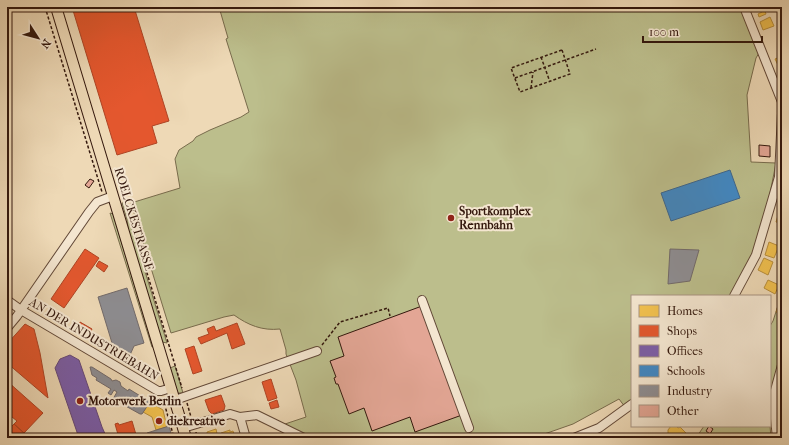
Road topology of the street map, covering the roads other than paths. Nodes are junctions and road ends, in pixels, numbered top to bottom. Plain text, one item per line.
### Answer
1 (56, 7) edge
2 (744, 7) edge
3 (782, 102) edge
4 (782, 113) edge
5 (113, 196) junction
6 (735, 295) edge
7 (7, 300) edge
8 (422, 300) dead end
9 (21, 310) junction
10 (7, 328) edge
11 (317, 351) road end
12 (782, 365) edge
13 (171, 388) junction
14 (175, 400) junction
15 (631, 405) edge
16 (240, 417) junction
17 (469, 428) dead end
18 (600, 428) junction
19 (188, 431) edge
20 (246, 438) edge
21 (304, 438) edge
22 (574, 438) edge
23 (588, 438) edge
24 (777, 438) edge

1 - 5 main road, ROELCKESTRASSE
2 - 3 street
4 - 6 street
5 - 9 street
5 - 13 main road, ROELCKESTRASSE
7 - 9 street, AN DER INDUSTRIEBAHN
8 - 17 street
9 - 10 street
9 - 13 street, AN DER INDUSTRIEBAHN
11 - 14 street
12 - 24 street
13 - 14 main road, ROELCKESTRASSE
14 - 19 main road, ROELCKESTRASSE
15 - 18 street
16 - 19 street
16 - 20 street
16 - 21 street
18 - 22 street
18 - 23 street

